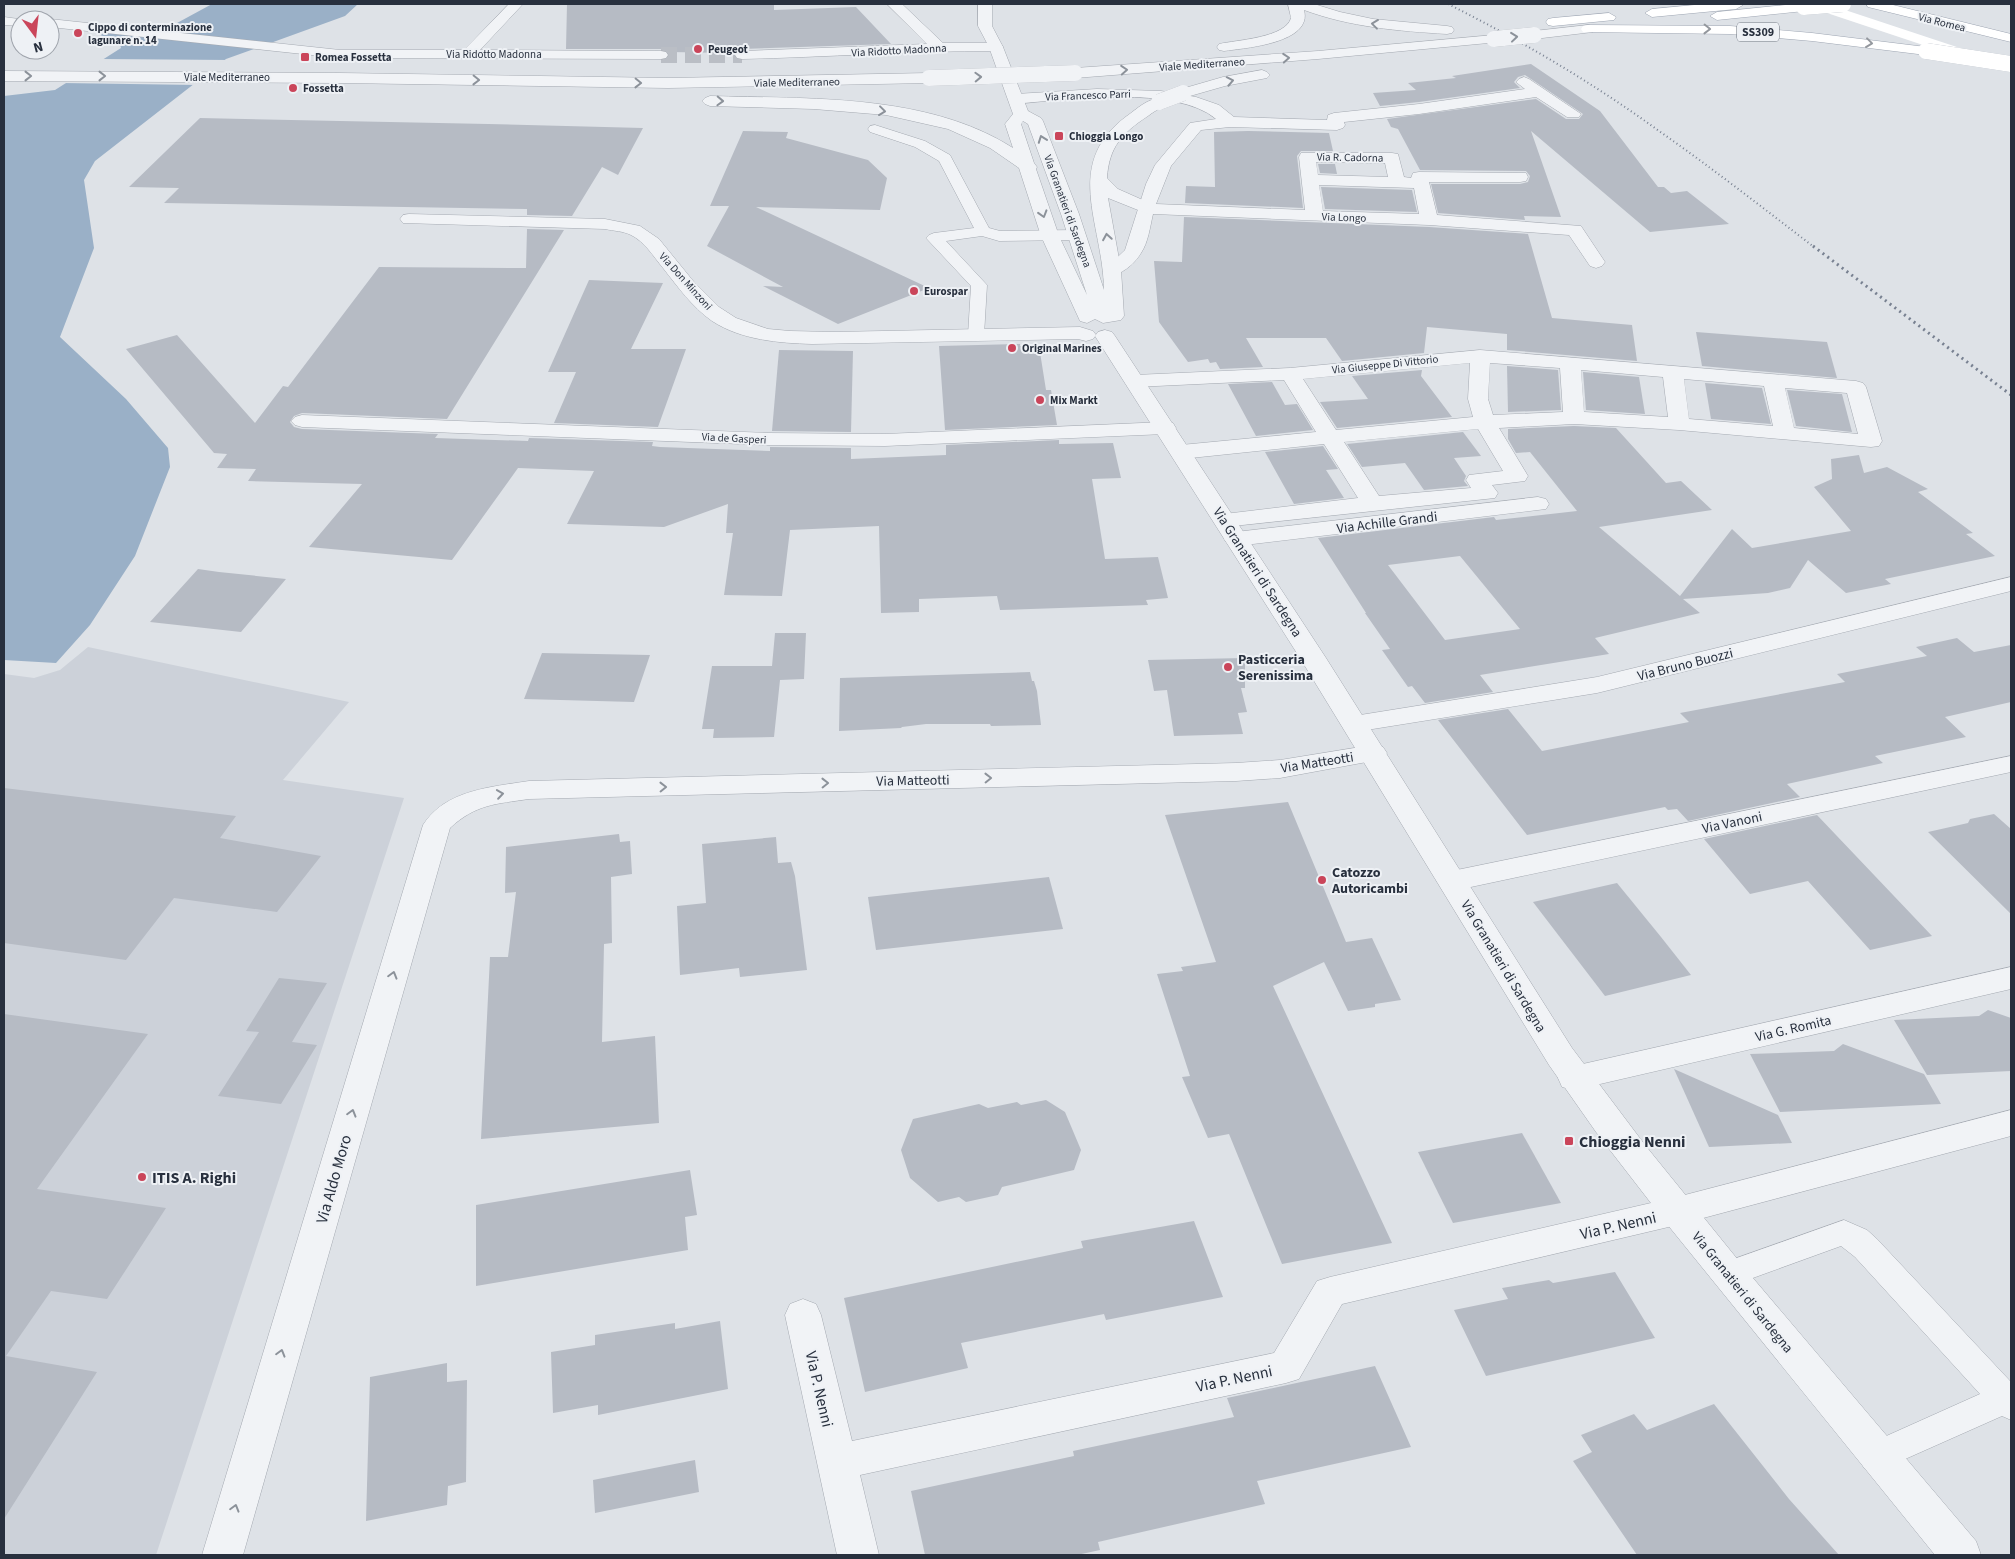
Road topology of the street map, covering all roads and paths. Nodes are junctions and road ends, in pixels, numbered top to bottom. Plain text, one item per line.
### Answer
1 (516, 4) edge
2 (894, 4) edge
3 (985, 4) edge
4 (1295, 4) edge
5 (1302, 4) edge
6 (1604, 4) edge
7 (1755, 4) edge
8 (1842, 4) edge
9 (1873, 4) edge
10 (1809, 6) edge
11 (1639, 14) dead end
12 (1620, 16) dead end
13 (1552, 22) junction
14 (60, 24) edge
15 (1588, 29) junction
16 (1460, 36) junction
17 (2011, 38) edge
18 (938, 47) junction
19 (996, 47) junction
20 (1187, 53) junction
21 (468, 54) junction
22 (661, 55) tunnel mouth
23 (742, 55) tunnel mouth
24 (4, 64) edge
25 (2011, 64) edge
26 (1072, 67) junction
27 (2011, 71) edge
28 (928, 72) junction
29 (4, 76) edge
30 (1517, 77) dead end
31 (340, 78) junction
32 (1538, 92) junction
33 (609, 97) dead end
34 (696, 100) dead end
35 (1019, 106) junction
36 (1573, 114) dead end
37 (1230, 122) junction
38 (1337, 125) junction
39 (875, 129) dead end
40 (1346, 157) junction
41 (1029, 168) junction
42 (1520, 177) dead end
43 (1097, 178) junction
44 (1310, 180) junction
45 (1397, 182) junction
46 (1421, 183) junction
47 (1148, 209) junction
48 (1315, 216) junction
49 (409, 219) dead end
50 (1429, 220) junction
51 (983, 231) junction
52 (1077, 235) junction
53 (1050, 236) junction
54 (1596, 262) dead end
55 (1112, 271) junction
56 (1099, 325) junction
57 (976, 334) junction
58 (1480, 356) junction
59 (1570, 363) junction
60 (1673, 372) junction
61 (1290, 374) junction
62 (1135, 381) junction
63 (1773, 381) junction
64 (1574, 418) junction
65 (302, 421) dead end
66 (1486, 422) junction
67 (1679, 424) junction
68 (1785, 434) junction
69 (1330, 437) junction
70 (1173, 440) junction
71 (1373, 503) junction
72 (1538, 504) dead end
73 (1230, 530) junction
74 (2011, 584) edge
75 (1354, 724) junction
76 (1373, 754) junction
77 (2011, 764) edge
78 (454, 809) joint
79 (1452, 881) junction
80 (2011, 978) edge
81 (1574, 1078) junction
82 (2011, 1123) edge
83 (1677, 1211) junction
84 (1728, 1274) junction
85 (803, 1315) dead end
86 (2008, 1402) edge
87 (1876, 1457) junction
88 (837, 1462) junction
89 (222, 1555) edge
90 (858, 1555) edge
91 (1961, 1555) edge

1 - 21 street
2 - 18 street
3 - 19 street, Via Granatieri di Sardegna
4 - 20 street
16 -> 5 street
6 - 13 main road
7 - 11 main road, SS309
8 - 10 main road, SS309, bridge
9 - 17 main road, Via Romea
10 - 15 main road, SS309
10 - 27 main road
12 - 13 main road
13 - 16 street, Viale Mediterraneo
14 - 21 street, Via Ridotto Madonna
16 -> 15 street, Viale Mediterraneo, bridge
15 -> 25 main road, SS309, bridge
16 - 20 street, Viale Mediterraneo
26 -> 16 street, Viale Mediterraneo
43 -> 16 street, bridge
18 - 19 street, Via Ridotto Madonna
18 - 23 street, Via Ridotto Madonna
19 - 35 street, Via Granatieri di Sardegna
20 - 26 street, Viale Mediterraneo
21 - 22 street, Via Ridotto Madonna
24 - 28 street, Viale Mediterraneo
26 - 28 street, Viale Mediterraneo, bridge
31 -> 28 street, Viale Mediterraneo
29 -> 31 street, Viale Mediterraneo
30 - 32 street
31 - 33 street
32 - 36 street
32 - 38 street
34 -> 41 street
35 - 37 street, Via Francesco Parri
35 - 41 street, Via Granatieri di Sardegna
52 -> 35 street, Via Granatieri di Sardegna
37 - 38 street
37 - 47 street
38 - 40 street
39 - 51 lane
40 - 44 street, Via R. Cadorna
40 - 45 street, Via R. Cadorna
41 -> 53 street, Via Granatieri di Sardegna
42 - 46 street, Via R. Cadorna
43 - 47 street
55 -> 43 street
44 - 45 street, Via R. Cadorna
44 - 48 street, Via R. Cadorna
45 - 46 street, Via R. Cadorna
46 - 50 street
47 - 48 street, Via Longo
47 - 55 street
48 - 50 street, Via Longo
49 - 57 street, Via Don Minzoni
50 - 54 street, Via Longo
51 - 53 lane
51 - 57 lane
52 - 53 lane
52 - 56 street, Via Granatieri di Sardegna
53 - 56 street, Via Granatieri di Sardegna
55 - 56 street
56 - 57 street, Via Don Minzoni
56 - 62 street, Via Granatieri di Sardegna
58 - 59 street, Via Giuseppe Di Vittorio
58 - 61 street, Via Giuseppe Di Vittorio
58 - 66 street
59 - 60 street, Via Giuseppe Di Vittorio
59 - 64 street
60 - 63 street, Via Giuseppe Di Vittorio
60 - 67 street
61 - 62 street, Via Giuseppe Di Vittorio
61 - 69 street
62 - 70 street, Via Granatieri di Sardegna
63 - 68 street
63 - 68 street, Via Giuseppe Di Vittorio
64 - 66 street, Via Giuseppe Di Vittorio
64 - 67 street, Via Giuseppe Di Vittorio
65 - 70 street, Via de Gasperi
66 - 69 street, Via Giuseppe Di Vittorio
66 - 71 street
67 - 68 street, Via Giuseppe Di Vittorio
69 - 70 street, Via Giuseppe Di Vittorio
69 - 71 street
70 - 73 street, Via Granatieri di Sardegna
71 - 73 street
72 - 73 street, Via Achille Grandi
73 - 75 street, Via Granatieri di Sardegna
74 - 75 street, Via Bruno Buozzi
75 - 76 street, Via Granatieri di Sardegna
78 -> 76 street, Via Matteotti
76 - 79 street, Via Granatieri di Sardegna
77 - 79 street, Via Vanoni
89 -> 78 street, Via Aldo Moro
79 - 81 street, Via Granatieri di Sardegna
80 - 81 street, Via G. Romita
81 - 83 street, Via Granatieri di Sardegna
82 - 83 street
83 - 84 street, Via Granatieri di Sardegna
83 - 88 street, Via P. Nenni
84 - 86 lane
84 - 87 street, Via Granatieri di Sardegna
85 - 88 street, Via P. Nenni
86 - 87 lane
87 - 91 street, Via Granatieri di Sardegna
88 - 90 street, Via P. Nenni

